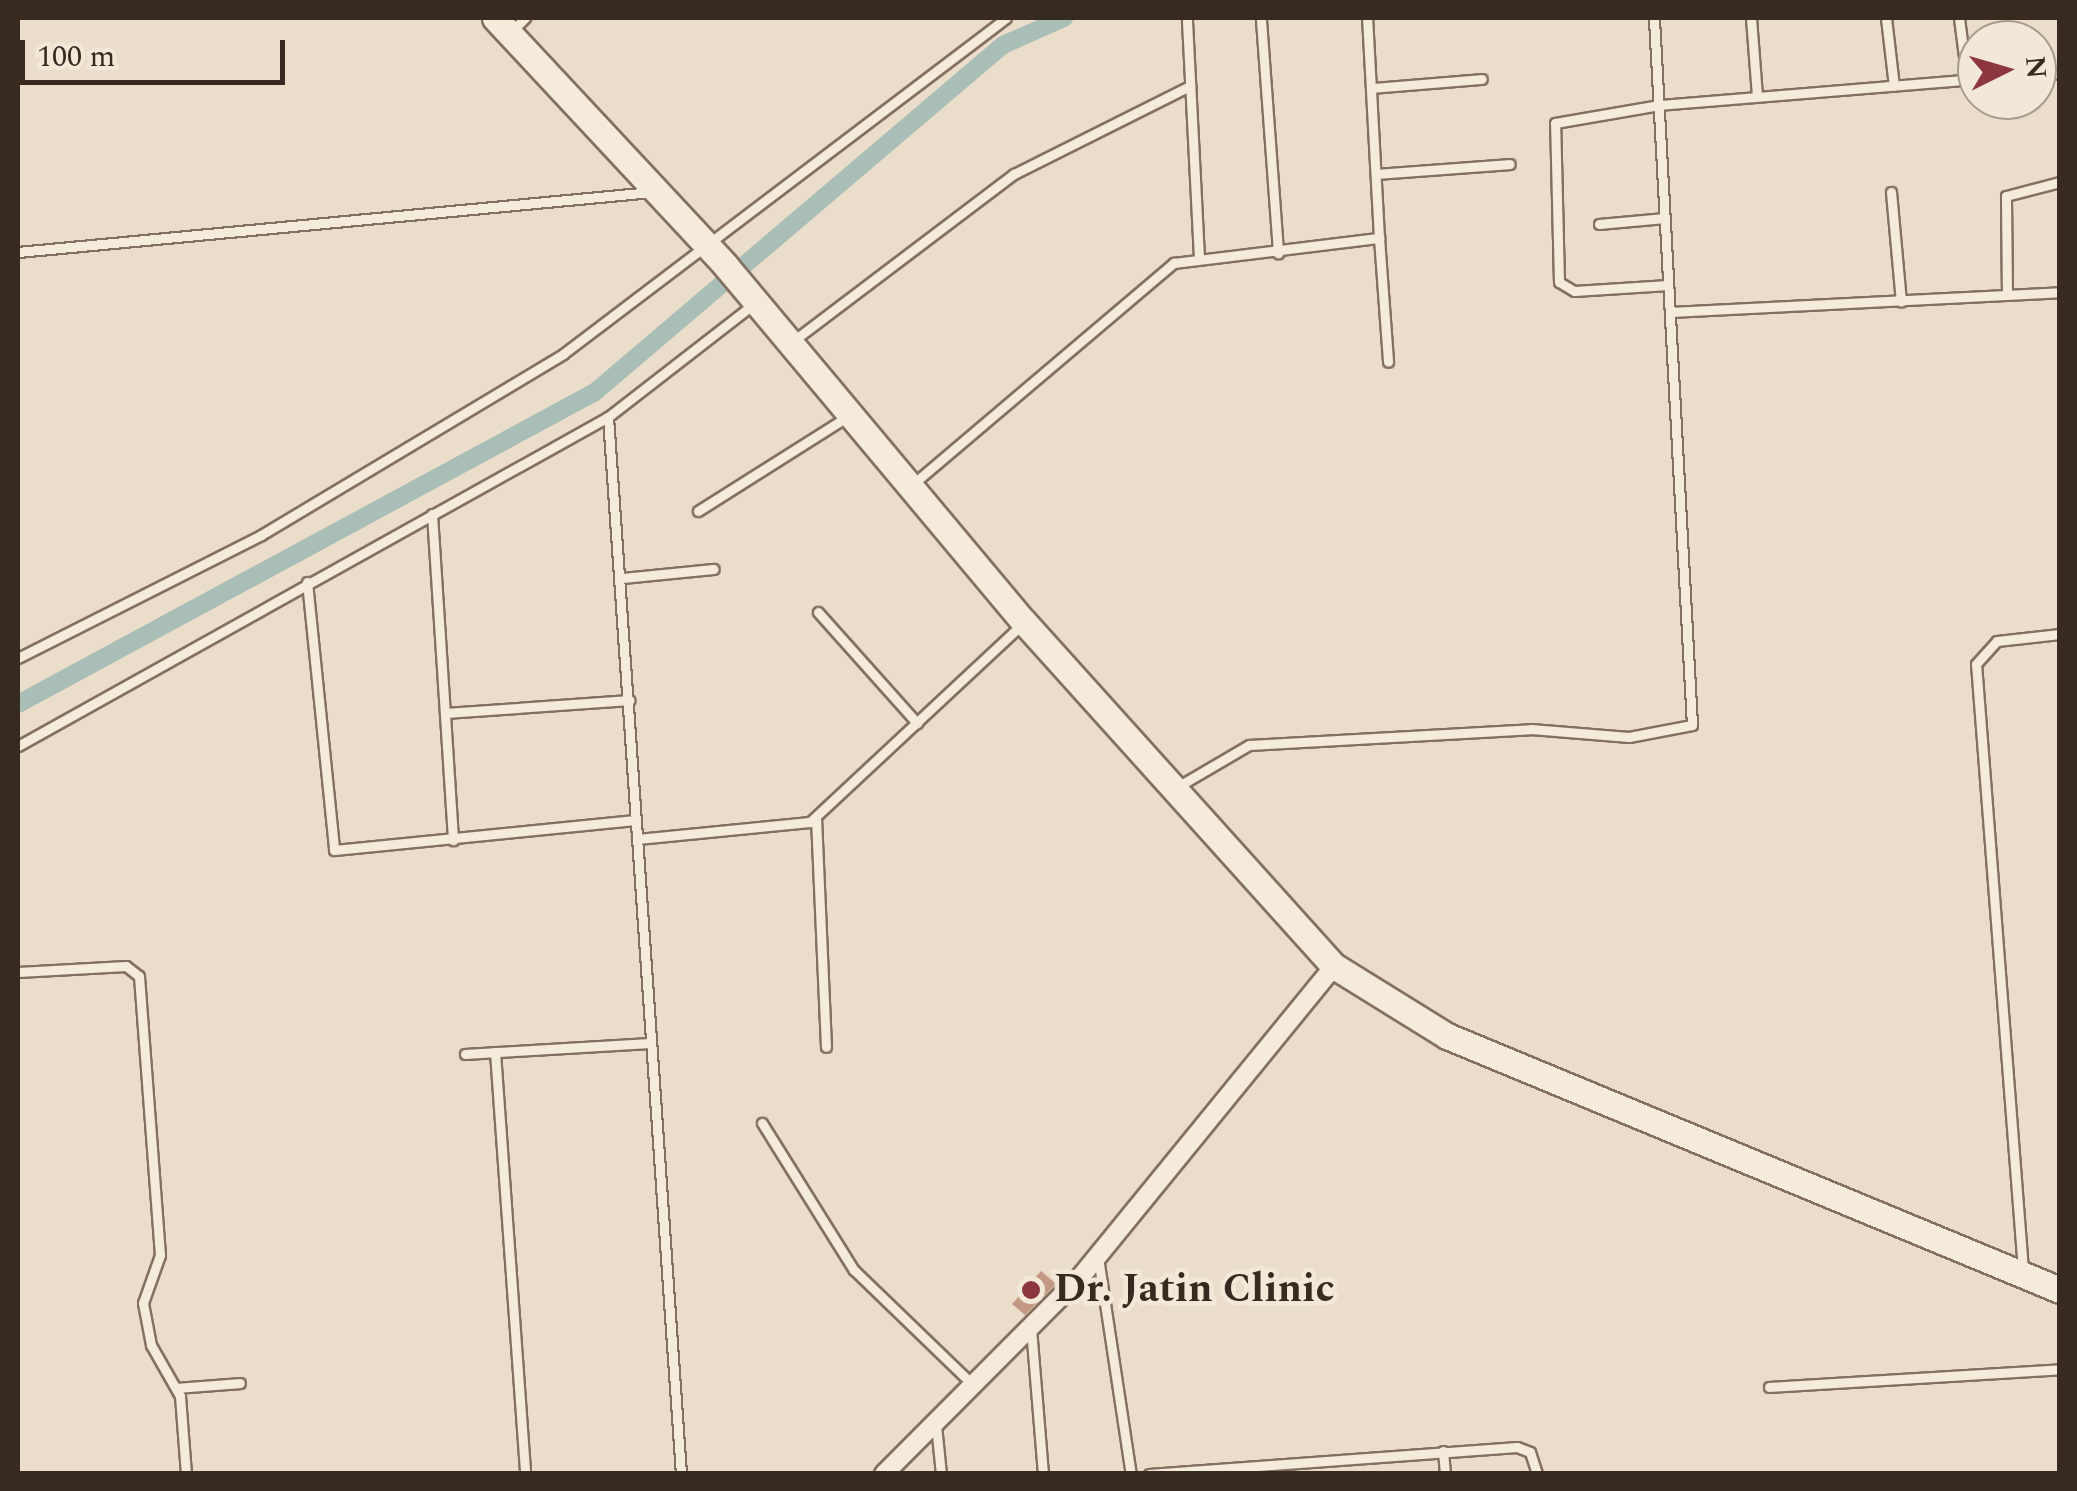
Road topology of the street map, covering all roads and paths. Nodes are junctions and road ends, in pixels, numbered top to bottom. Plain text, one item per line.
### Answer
1 (1006, 18) edge
2 (1368, 18) edge
3 (1654, 18) edge
4 (1750, 18) edge
5 (1886, 18) edge
6 (1261, 20) dead end
7 (1187, 21) dead end
8 (510, 23) edge
9 (1482, 79) dead end
10 (1957, 81) edge
11 (1190, 86) junction
12 (1894, 86) junction
13 (1372, 88) junction
14 (1757, 96) junction
15 (1660, 104) junction
16 (1510, 164) dead end
17 (1377, 174) junction
18 (2060, 182) edge
19 (655, 192) junction
20 (1891, 192) dead end
21 (1665, 218) junction
22 (1599, 224) dead end
23 (1378, 238) junction
24 (18, 252) edge
25 (1278, 254) junction
26 (718, 257) junction
27 (1200, 258) junction
28 (1668, 284) junction
29 (2060, 292) edge
30 (2007, 295) junction
31 (753, 297) junction
32 (1901, 302) junction
33 (1670, 312) junction
34 (791, 342) junction
35 (1388, 362) dead end
36 (851, 414) junction
37 (608, 418) junction
38 (911, 486) junction
39 (698, 510) dead end
40 (432, 514) junction
41 (714, 569) dead end
42 (622, 578) junction
43 (307, 582) junction
44 (818, 612) dead end
45 (1024, 622) junction
46 (2060, 634) edge
47 (18, 658) edge
48 (630, 700) junction
49 (445, 713) junction
50 (917, 723) junction
51 (18, 746) edge
52 (1175, 789) junction
53 (816, 818) junction
54 (636, 820) junction
55 (638, 838) junction
56 (453, 840) junction
57 (1334, 966) junction
58 (18, 972) edge
59 (650, 1042) junction
60 (826, 1047) dead end
61 (495, 1052) junction
62 (465, 1054) dead end
63 (762, 1123) dead end
64 (1098, 1254) junction
65 (2024, 1272) junction
66 (2060, 1290) edge
67 (1031, 1328) junction
68 (2060, 1369) edge
69 (240, 1383) dead end
70 (973, 1385) junction
71 (1769, 1387) dead end
72 (177, 1388) junction
73 (936, 1422) junction
74 (1443, 1452) junction
75 (1340, 1460) junction
76 (186, 1474) edge
77 (525, 1474) edge
78 (681, 1474) edge
79 (884, 1474) edge
80 (941, 1474) edge
81 (1043, 1474) edge
82 (1132, 1474) edge
83 (1149, 1474) edge
84 (1341, 1474) edge
85 (1445, 1474) edge
86 (1537, 1474) edge

1 - 26 lane
2 - 13 lane
3 - 15 lane
4 - 14 lane
5 - 12 lane
6 - 25 lane
7 - 11 lane
8 - 19 street
9 - 13 lane
10 - 12 lane
11 - 27 lane
11 - 34 lane
12 - 14 lane
13 - 17 lane
14 - 15 lane
15 - 21 lane
15 - 28 lane
16 - 17 lane
17 - 23 lane
18 - 30 lane
19 - 24 lane
19 - 26 street
20 - 32 lane
21 - 22 lane
21 - 28 lane
23 - 25 lane
23 - 35 lane
25 - 27 lane
26 - 31 street
26 - 47 lane
27 - 38 lane
28 - 33 lane
29 - 30 lane
30 - 32 lane
31 - 34 street
31 - 37 lane
32 - 33 lane
33 - 52 lane
34 - 36 street
36 - 38 street
36 - 39 lane
37 - 40 lane
37 - 42 lane
38 - 45 street
40 - 43 lane
40 - 49 lane
41 - 42 lane
42 - 48 lane
43 - 51 lane
43 - 56 lane
44 - 50 lane
45 - 50 lane
45 - 52 street
46 - 65 lane
48 - 49 lane
48 - 54 lane
49 - 56 lane
50 - 53 lane
52 - 57 street
53 - 55 lane
53 - 60 lane
54 - 55 lane
54 - 56 lane
55 - 59 lane
57 - 64 street
57 - 65 street
58 - 72 lane
59 - 61 lane
59 - 78 lane
61 - 62 lane
61 - 77 lane
63 - 70 lane
64 - 67 street
64 - 82 lane
65 - 66 street
67 - 70 street
67 - 81 lane
68 - 71 lane
69 - 72 lane
70 - 73 street
72 - 76 lane
73 - 79 street
73 - 80 lane
74 - 75 lane
74 - 85 lane
74 - 86 lane
75 - 83 lane
75 - 84 lane

